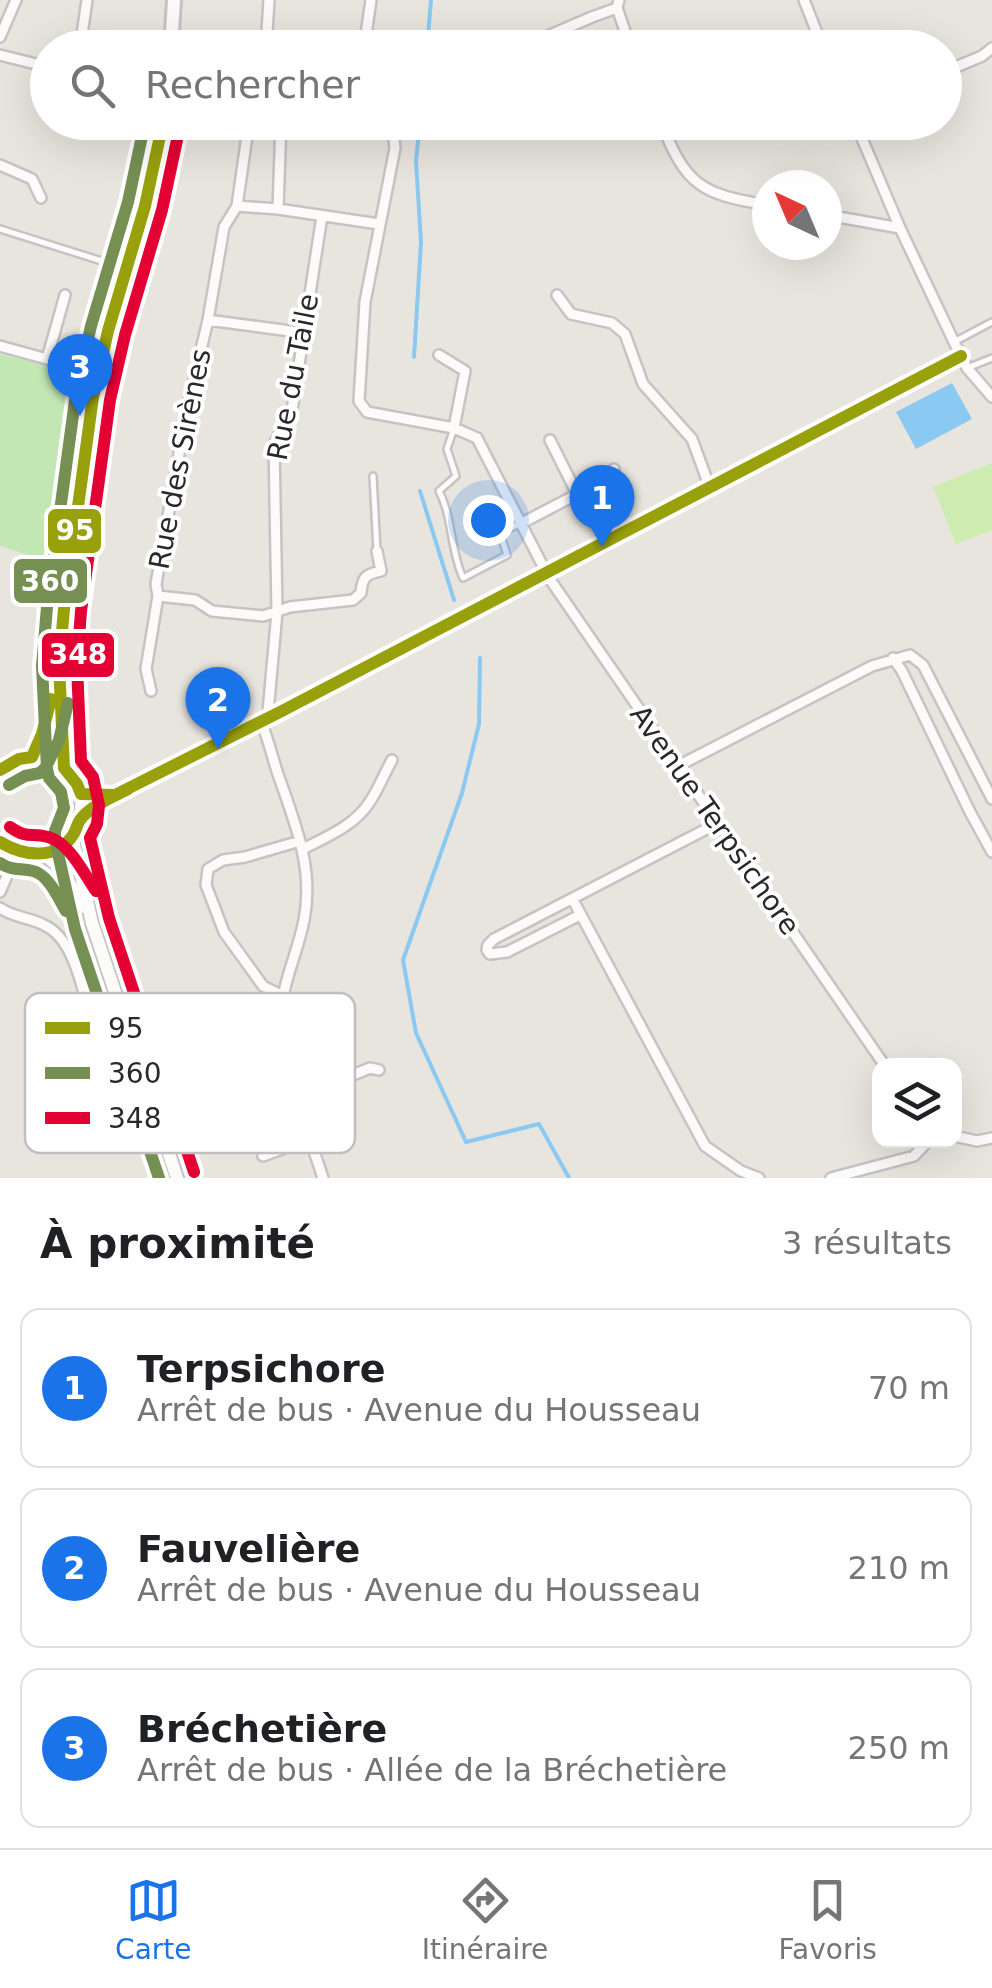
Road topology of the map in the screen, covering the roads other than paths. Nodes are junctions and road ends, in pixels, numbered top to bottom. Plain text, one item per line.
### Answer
1 (16, 0) edge
2 (87, 0) edge
3 (174, 0) edge
4 (269, 0) edge
5 (371, 0) edge
6 (804, 0) edge
7 (618, 4) edge
8 (83, 30) edge
9 (172, 30) edge
10 (267, 30) edge
11 (367, 30) edge
12 (562, 30) edge
13 (626, 30) edge
14 (815, 30) edge
15 (0, 37) edge
16 (992, 48) edge
17 (0, 55) edge
18 (30, 62) edge
19 (962, 64) edge
20 (158, 140) edge
21 (246, 140) edge
22 (280, 140) edge
23 (395, 140) edge
24 (668, 140) edge
25 (863, 140) edge
26 (0, 165) edge
27 (42, 198) dead end
28 (752, 203) edge
29 (237, 206) junction
30 (278, 209) junction
31 (322, 216) junction
32 (842, 218) edge
33 (379, 224) junction
34 (900, 228) junction
35 (0, 230) edge
36 (127, 269) junction
37 (557, 295) dead end
38 (65, 296) dead end
39 (208, 320) junction
40 (992, 322) edge
41 (304, 332) junction
42 (954, 342) junction
43 (0, 346) edge
44 (439, 355) dead end
45 (961, 356) junction
46 (992, 358) edge
47 (47, 359) junction
48 (967, 368) junction
49 (98, 373) junction
50 (992, 396) edge
51 (454, 428) junction
52 (550, 440) dead end
53 (614, 469) dead end
54 (374, 476) dead end
55 (710, 488) junction
56 (577, 494) junction
57 (522, 522) junction
58 (376, 551) joint
59 (546, 573) junction
60 (158, 596) junction
61 (277, 612) junction
62 (893, 658) junction
63 (58, 666) junction
64 (150, 691) dead end
65 (265, 719) junction
66 (32, 757) junction
67 (392, 760) dead end
68 (2, 764) edge
69 (678, 766) junction
70 (64, 768) junction
71 (81, 794) junction
72 (115, 795) junction
73 (992, 799) edge
74 (80, 820) junction
75 (718, 823) junction
76 (72, 836) junction
77 (0, 842) edge
78 (302, 845) junction
79 (18, 852) junction
80 (992, 852) edge
81 (44, 854) junction
82 (0, 892) edge
83 (573, 900) junction
84 (0, 908) edge
85 (580, 914) junction
86 (92, 923) junction
87 (83, 993) edge
88 (115, 993) edge
89 (277, 993) edge
90 (284, 993) edge
91 (880, 1058) edge
92 (379, 1070) dead end
93 (355, 1074) edge
94 (962, 1138) edge
95 (992, 1138) edge
96 (922, 1148) edge
97 (168, 1153) edge
98 (272, 1153) edge
99 (315, 1153) edge
100 (264, 1156) dead end
101 (176, 1178) edge
102 (323, 1178) edge
103 (759, 1178) edge
104 (831, 1178) edge

1 - 15 street
2 - 8 street
3 - 9 main road
4 - 10 street
5 - 11 street
6 - 14 street
7 - 12 street
7 - 13 street
16 - 19 street
17 - 18 street
20 - 36 main road
21 - 29 street, Rue des Sirènes
22 - 30 street
23 - 33 street
24 - 28 street
25 - 34 street
26 - 27 street
29 - 30 street
29 - 39 street, Rue des Sirènes
30 - 31 street
31 - 33 street
31 - 41 street, Rue du Taile
32 - 34 street
33 - 51 street
34 - 42 street
35 - 36 lane
36 - 49 main road
37 - 55 street
38 - 47 street
39 - 41 street
39 - 60 street, Rue des Sirènes
40 - 42 lane
41 - 61 street, Rue du Taile
42 - 45 street
43 - 47 street
44 - 51 street
45 - 48 street
45 - 55 street
46 - 48 lane
47 - 49 street
48 - 50 street
49 - 63 main road
51 - 57 street, Avenue Terpsichore
51 - 57 lane
52 - 56 street
53 - 56 street
54 - 58 lane
55 - 59 street
56 - 57 street
57 - 59 street, Avenue Terpsichore
58 - 61 street, Rue des Sirènes
59 - 65 street
59 - 69 street, Avenue Terpsichore
60 - 61 street, Rue des Sirènes
60 - 64 street
61 - 65 street, Rue du Taile
62 - 69 street
62 - 73 street
62 - 80 street
63 - 66 main road
63 - 70 main road
65 - 72 street
65 - 78 street
66 - 68 main road
66 - 70 main road
67 - 78 street
69 - 75 street, Avenue Terpsichore
70 - 71 main road
71 - 72 street
71 - 74 main road
72 - 74 street
74 - 76 main road
75 - 83 street
75 - 91 street, Avenue Terpsichore
76 - 81 main road
76 - 86 main road
77 - 79 main road
78 - 89 street
78 - 90 street
79 - 81 main road
79 - 82 street
81 - 86 main road
83 - 85 street
83 - 85 street
84 - 87 street
85 - 103 street
86 - 88 main road
92 - 93 street
94 - 95 street
96 - 104 street
97 - 101 main road
98 - 100 street
99 - 102 street

